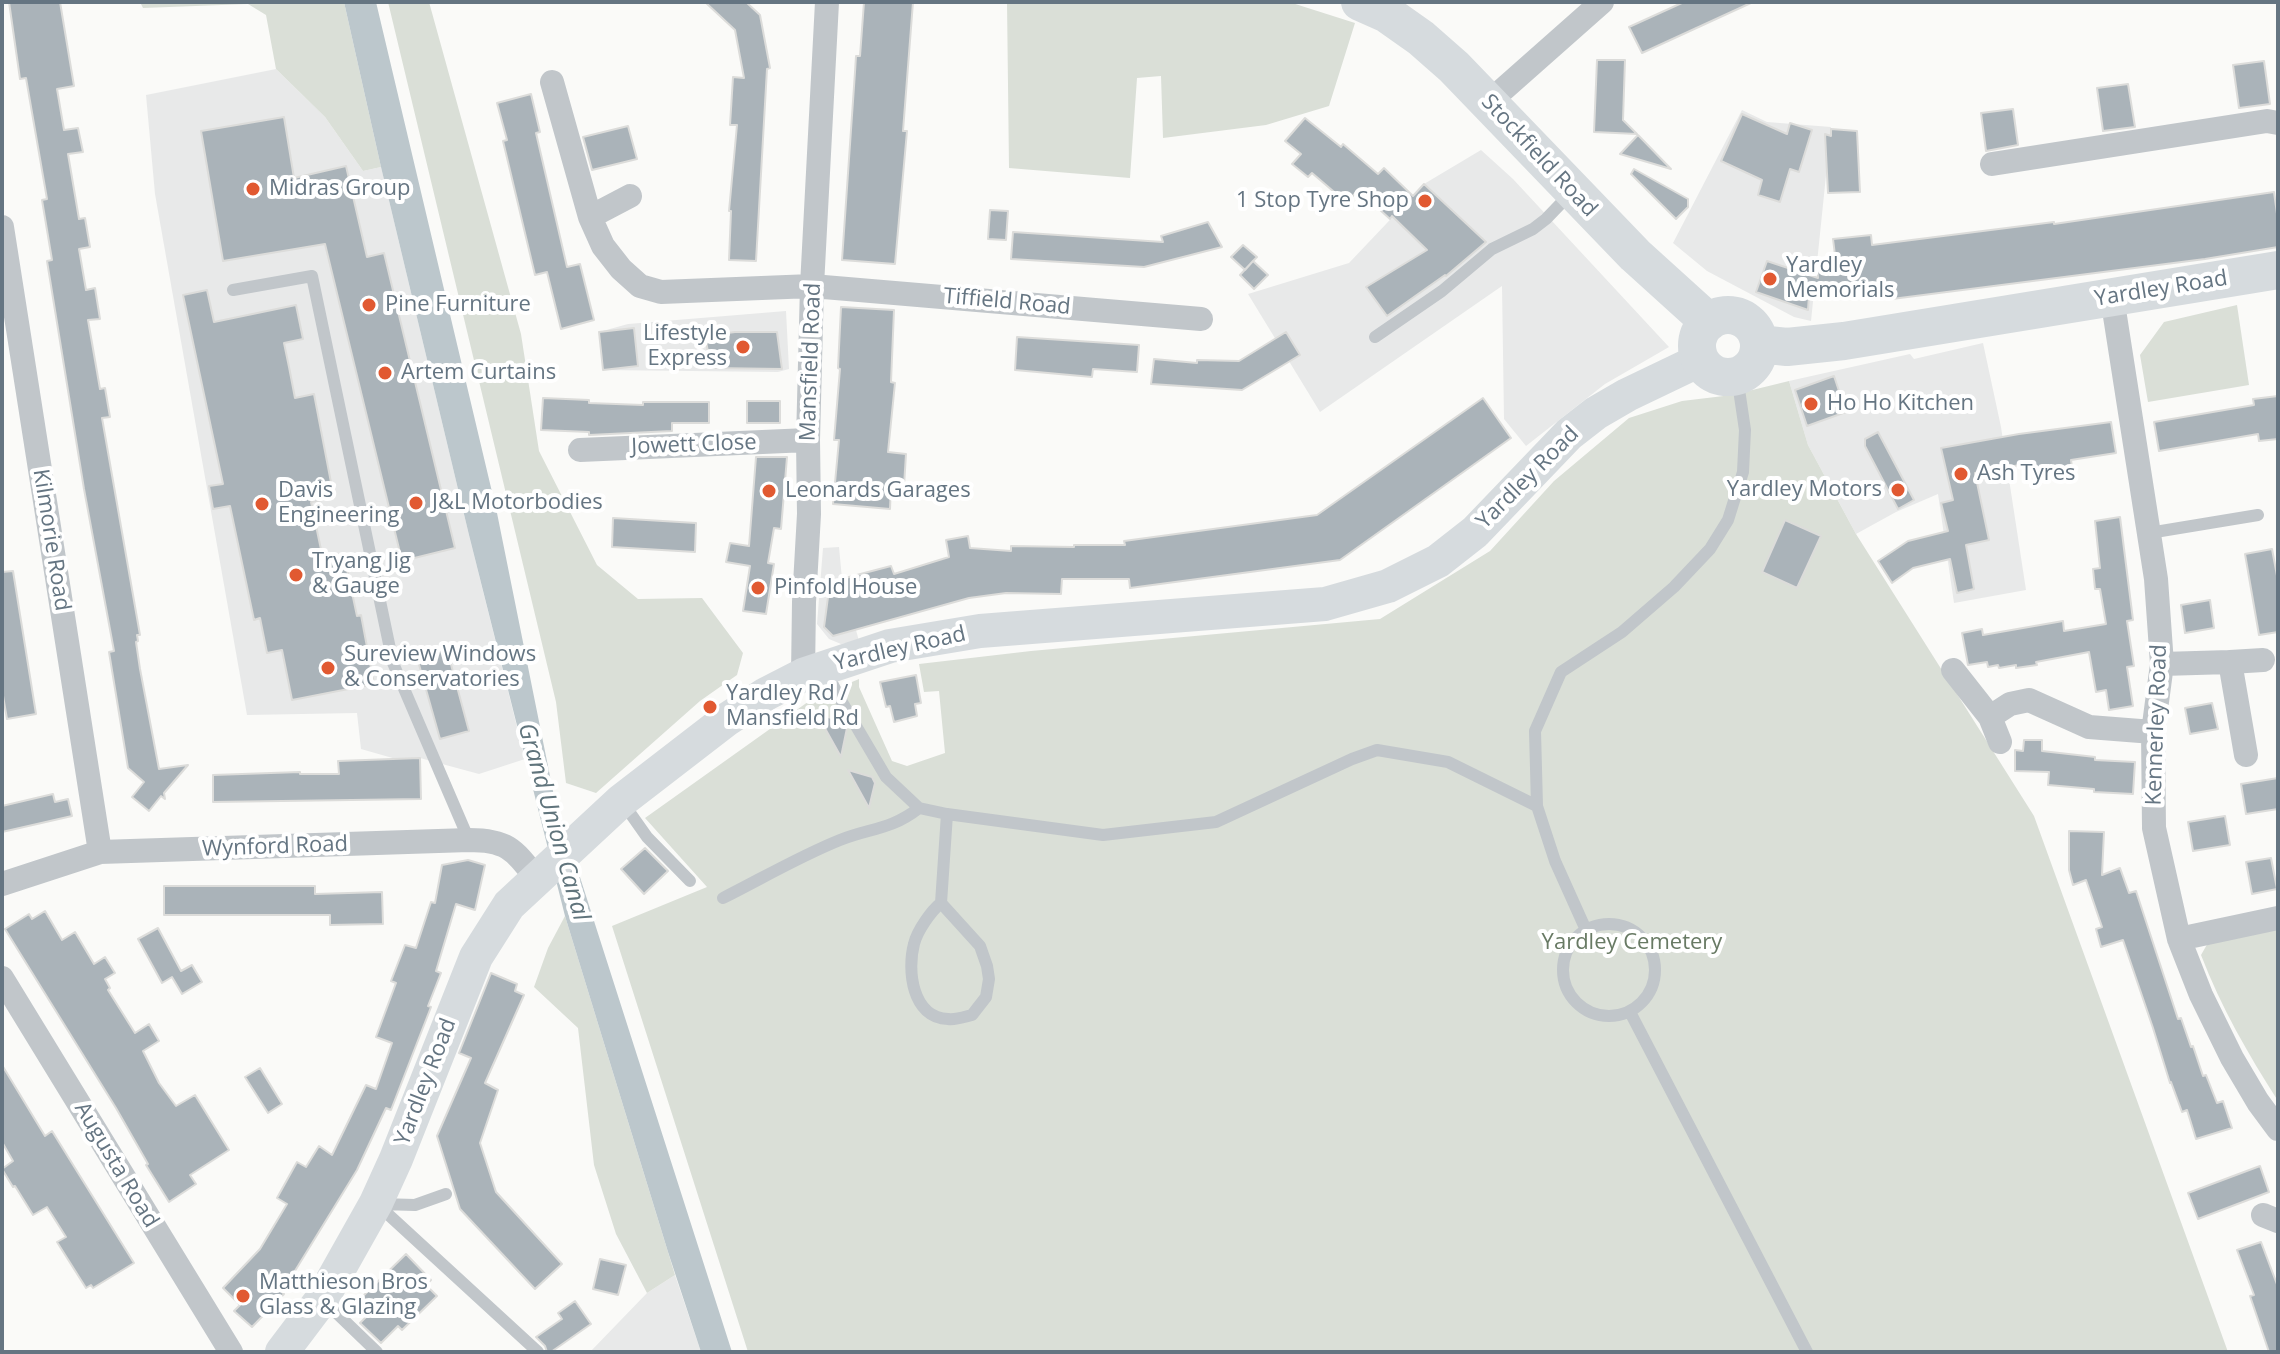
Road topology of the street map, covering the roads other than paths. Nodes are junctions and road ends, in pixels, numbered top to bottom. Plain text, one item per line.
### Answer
1 (817, 2) edge
2 (827, 2) edge
3 (1360, 2) edge
4 (1602, 2) edge
5 (825, 50) junction
6 (552, 82) dead end
7 (1489, 102) junction
8 (2278, 123) edge
9 (1992, 164) dead end
10 (1572, 192) junction
11 (630, 196) dead end
12 (590, 217) junction
13 (2, 227) edge
14 (2278, 270) edge
15 (812, 286) junction
16 (233, 290) dead end
17 (2112, 297) junction
18 (1201, 319) dead end
19 (1709, 322) junction
20 (1375, 337) dead end
21 (1759, 344) junction
22 (1700, 360) junction
23 (1737, 376) junction
24 (808, 440) junction
25 (580, 450) dead end
26 (2258, 515) dead end
27 (2149, 533) junction
28 (2263, 660) dead end
29 (2230, 662) junction
30 (2162, 664) junction
31 (1953, 670) dead end
32 (813, 671) junction
33 (1990, 717) junction
34 (2153, 732) junction
35 (2000, 742) dead end
36 (2246, 755) dead end
37 (1537, 806) junction
38 (919, 808) junction
39 (612, 809) junction
40 (947, 814) junction
41 (469, 840) junction
42 (100, 852) junction
43 (540, 876) junction
44 (690, 881) dead end
45 (2, 884) edge
46 (723, 898) dead end
47 (941, 903) junction
48 (2278, 918) edge
49 (1586, 930) junction
50 (2179, 939) junction
51 (2, 978) edge
52 (1630, 1012) junction
53 (2278, 1129) edge
54 (446, 1194) dead end
55 (376, 1203) junction
56 (322, 1299) junction
57 (231, 1352) edge
58 (282, 1352) edge
59 (377, 1352) edge
60 (538, 1352) edge
61 (1807, 1352) edge

1 - 5 street, Mansfield Road
2 - 5 street, Mansfield Road
3 - 7 main road, Stockfield Road
4 - 7 street
5 - 15 street, Mansfield Road
6 - 12 street, Tiffield Road
7 - 10 main road, Stockfield Road
8 - 9 street
10 - 19 main road, Stockfield Road
10 - 20 lane
11 - 12 street
12 - 15 street, Tiffield Road
13 - 42 street, Kilmorie Road
14 - 17 main road, Yardley Road
15 - 18 street, Tiffield Road
15 - 24 street, Mansfield Road
16 - 41 lane
17 - 21 main road, Yardley Road
17 - 27 street, Kennerley Road
19 - 21 main road
19 - 22 main road
21 - 23 main road
22 - 23 main road
22 - 32 main road, Yardley Road
23 - 37 lane
24 - 25 street, Jowett Close
24 - 32 street, Mansfield Road
26 - 27 lane
27 - 30 street, Kennerley Road
28 - 29 street
29 - 30 street
29 - 36 street
30 - 34 street, Kennerley Road
31 - 33 street
32 - 38 lane
32 - 39 main road, Yardley Road
33 - 34 street
33 - 35 street
34 - 50 street, Kennerley Road
37 - 40 lane
37 - 49 lane
38 - 40 lane
38 - 46 lane
39 - 43 main road, Yardley Road
39 - 44 lane
40 - 47 lane
41 - 42 street, Wynford Road
41 - 43 street, Wynford Road
42 - 45 street, Wynford Road
43 - 55 main road, Yardley Road
47 - 47 lane
48 - 50 street
49 - 52 lane
49 - 52 lane
50 - 53 street, Kennerley Road
51 - 57 street, Augusta Road
52 - 61 lane
54 - 55 lane
55 - 56 main road, Yardley Road
55 - 60 lane
56 - 58 main road, Yardley Road
56 - 59 lane

